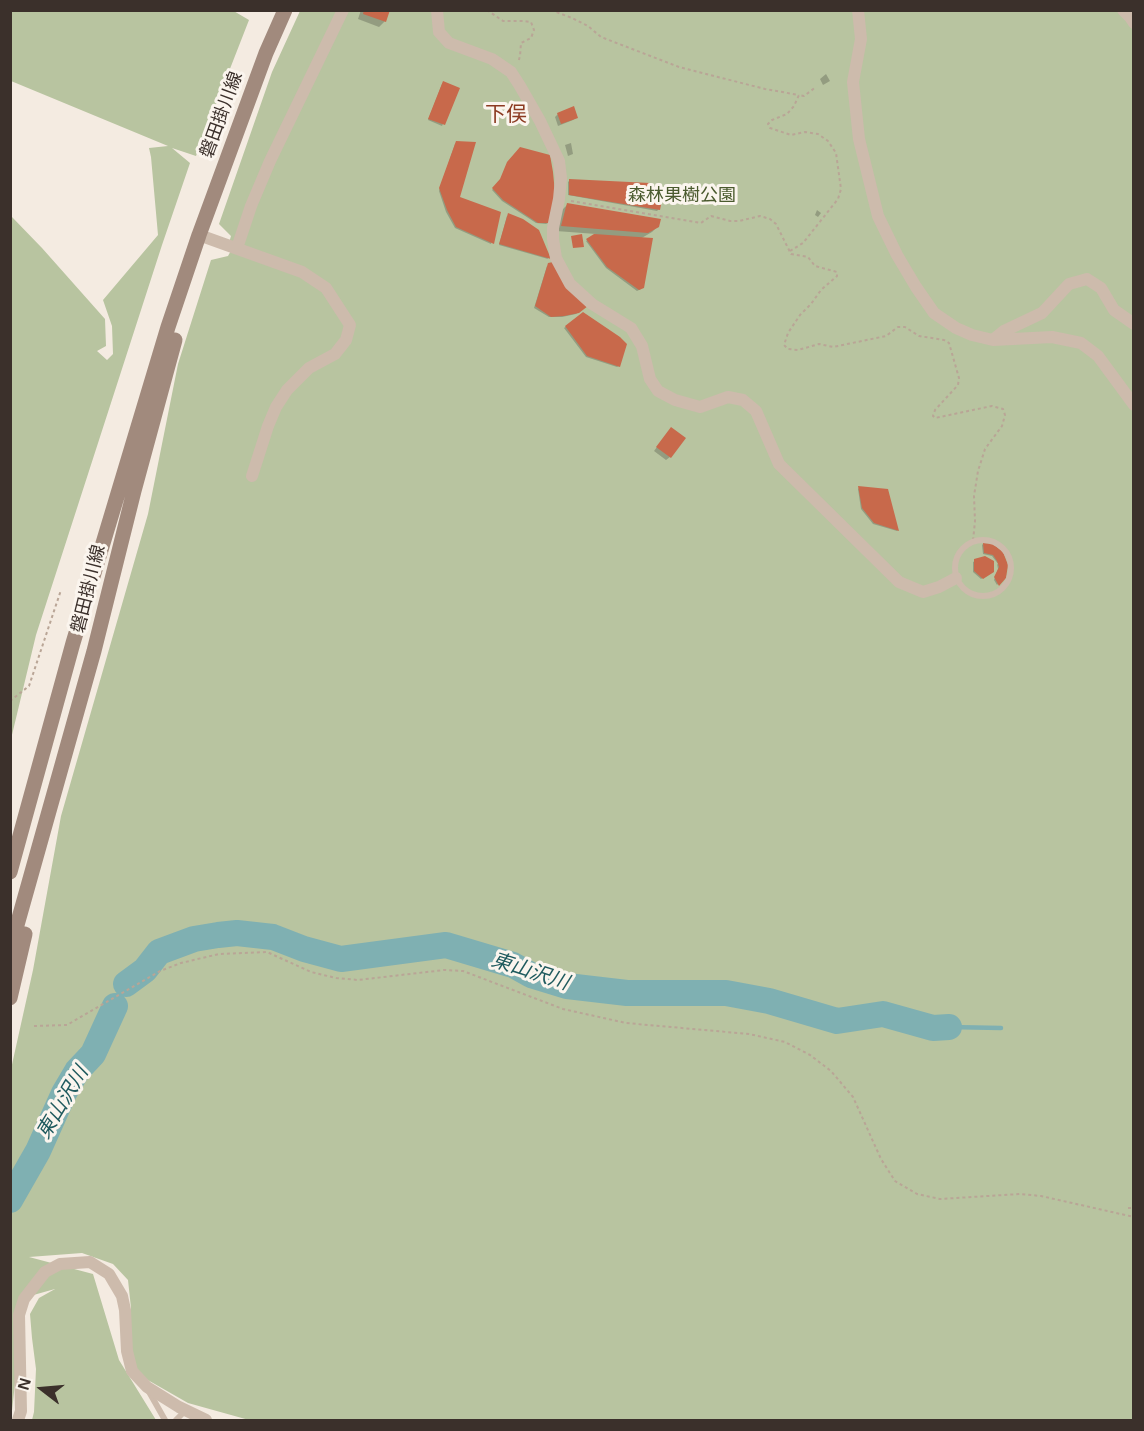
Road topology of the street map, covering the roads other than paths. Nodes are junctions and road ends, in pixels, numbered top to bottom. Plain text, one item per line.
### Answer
1 (285, 10) edge
2 (343, 10) edge
3 (437, 10) edge
4 (858, 10) edge
5 (1123, 10) edge
6 (1134, 24) edge
7 (199, 235) junction
8 (237, 248) junction
9 (1134, 324) edge
10 (993, 340) junction
11 (1134, 405) edge
12 (252, 476) dead end
13 (956, 578) junction
14 (73, 643) junction
15 (47, 817) junction
16 (10, 837) edge
17 (10, 872) edge
18 (10, 950) edge
19 (10, 998) edge
20 (147, 1387) junction
21 (186, 1410) junction
22 (18, 1420) edge
23 (165, 1420) edge
24 (176, 1420) edge
25 (206, 1420) edge

1 - 7 main road, 磐田掛川線
2 - 8 street
3 - 13 street
4 - 10 street
5 - 6 street
7 - 8 street
7 - 14 main road, 磐田掛川線
7 - 15 main road, 磐田掛川線
8 - 12 street
9 - 10 street
10 - 11 street
13 - 13 lane
14 - 16 main road
14 - 17 main road, 磐田掛川線
15 - 18 main road, 磐田掛川線
15 - 19 main road
20 - 21 street
20 - 22 street
20 - 23 lane
21 - 24 lane
21 - 25 street

